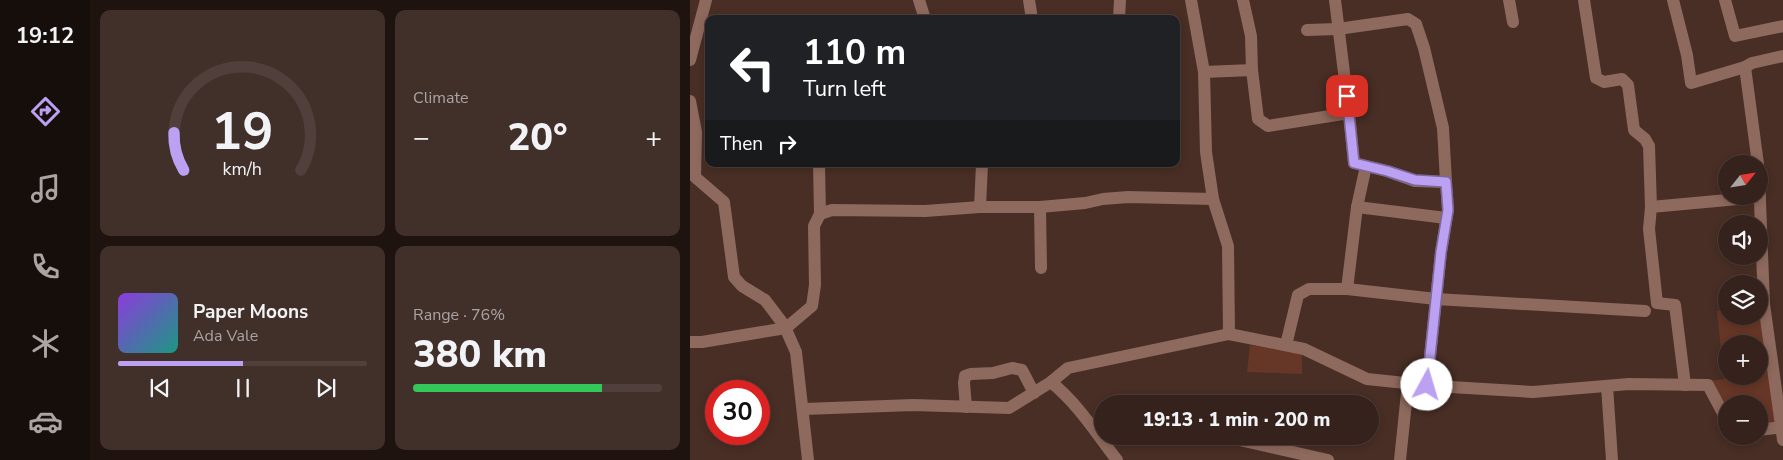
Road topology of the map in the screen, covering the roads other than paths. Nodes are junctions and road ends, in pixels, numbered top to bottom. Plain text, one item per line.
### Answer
1 (706, 0) edge
2 (919, 0) edge
3 (1029, 0) edge
4 (1120, 0) edge
5 (1191, 0) edge
6 (1243, 0) edge
7 (1336, 0) edge
8 (1509, 0) edge
9 (1584, 0) edge
10 (1673, 0) edge
11 (1725, 0) edge
12 (707, 15) edge
13 (924, 15) edge
14 (1031, 15) edge
15 (1119, 15) edge
16 (705, 22) edge
17 (1513, 22) dead end
18 (1783, 26) edge
19 (1338, 29) junction
20 (1307, 30) dead end
21 (1783, 56) edge
22 (690, 60) edge
23 (1744, 68) junction
24 (1252, 70) junction
25 (1204, 72) junction
26 (690, 101) edge
27 (1349, 113) junction
28 (1757, 155) edge
29 (1366, 166) junction
30 (819, 167) edge
31 (982, 167) edge
32 (1446, 182) junction
33 (1213, 199) junction
34 (1718, 201) edge
35 (1760, 205) edge
36 (1040, 206) junction
37 (980, 207) junction
38 (1357, 207) junction
39 (1651, 207) junction
40 (820, 214) junction
41 (1446, 218) junction
42 (1041, 268) dead end
43 (1347, 289) junction
44 (1436, 299) junction
45 (1645, 311) dead end
46 (786, 328) junction
47 (1229, 334) junction
48 (690, 342) edge
49 (1286, 345) junction
50 (1051, 382) junction
51 (1408, 383) junction
52 (1427, 385) junction
53 (1685, 385) junction
54 (1607, 386) junction
55 (1034, 393) junction
56 (1718, 403) edge
57 (966, 407) junction
58 (804, 409) junction
59 (1768, 430) edge
60 (1782, 431) edge
61 (1262, 445) edge
62 (808, 460) edge
63 (1117, 460) edge
64 (1328, 460) edge
65 (1400, 460) edge
66 (1612, 460) edge

1 - 12 street
2 - 13 street
3 - 14 street
4 - 15 street
5 - 25 street
6 - 24 street
7 - 19 street
8 - 17 street
9 - 39 street
10 - 23 street
11 - 18 street
16 - 22 street
19 - 20 street
19 - 27 street
19 - 32 street
21 - 23 street
23 - 28 street
24 - 25 street
24 - 27 street
25 - 33 street
26 - 46 street
27 - 29 street
29 - 32 street
29 - 38 street
30 - 40 street
31 - 37 street
32 - 41 street
33 - 36 street
33 - 47 street
34 - 39 street
35 - 60 street
36 - 37 street
36 - 42 street
37 - 40 street
38 - 41 street
38 - 43 street
39 - 53 street
40 - 46 street
41 - 44 street
43 - 44 street
43 - 49 street
44 - 45 street
44 - 52 street
46 - 48 street
46 - 58 street
47 - 49 street
47 - 50 street
49 - 51 street
50 - 55 street
50 - 63 street
51 - 52 street
51 - 65 street
52 - 54 street
53 - 54 street
53 - 56 street
54 - 66 street
55 - 57 street
55 - 57 street
57 - 58 street
58 - 62 street
59 - 60 street
61 - 64 street

